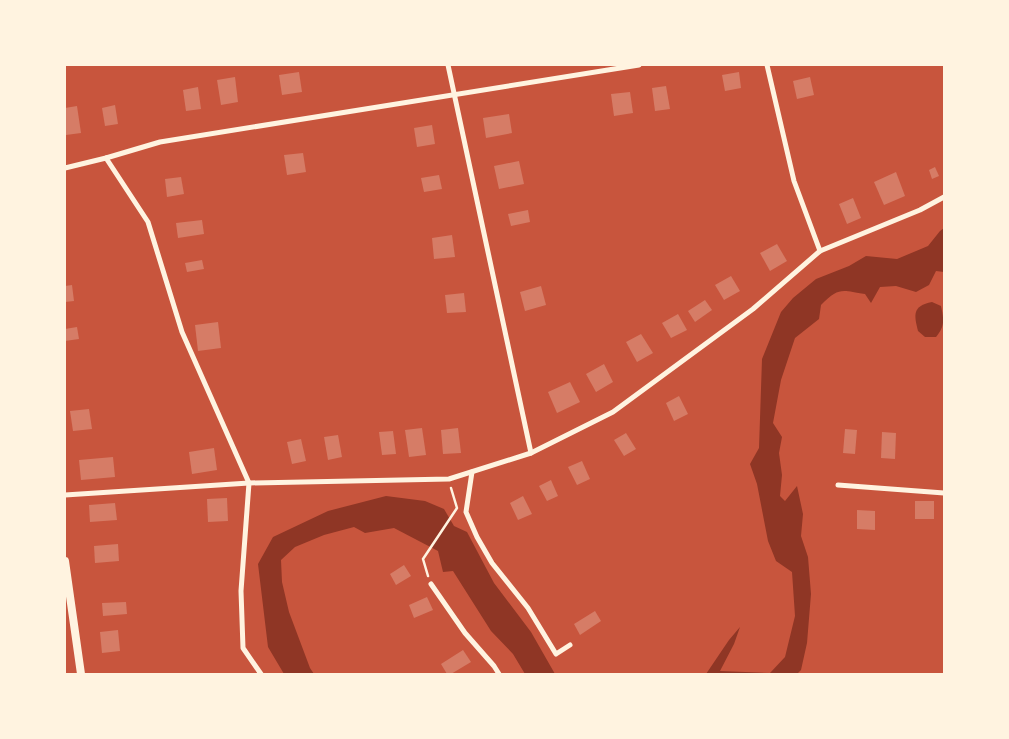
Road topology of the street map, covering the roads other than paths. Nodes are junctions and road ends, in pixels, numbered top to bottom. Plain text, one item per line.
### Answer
1 (448, 65) edge
2 (639, 65) edge
3 (767, 65) edge
4 (455, 95) junction
5 (106, 158) junction
6 (65, 168) edge
7 (944, 197) edge
8 (820, 251) junction
9 (531, 453) junction
10 (472, 472) junction
11 (249, 483) junction
12 (838, 486) dead end
13 (944, 493) edge
14 (65, 495) edge
15 (65, 561) edge
16 (431, 584) road end
17 (570, 645) dead end
18 (81, 674) edge
19 (260, 674) edge
20 (499, 674) edge

1 - 4 street
2 - 4 street
3 - 8 street
4 - 5 street
4 - 9 street
5 - 6 street
5 - 11 street
7 - 8 street
8 - 9 street
9 - 10 street
10 - 11 street
10 - 17 street
11 - 14 street
11 - 19 street
12 - 13 street
15 - 18 street
16 - 20 street

